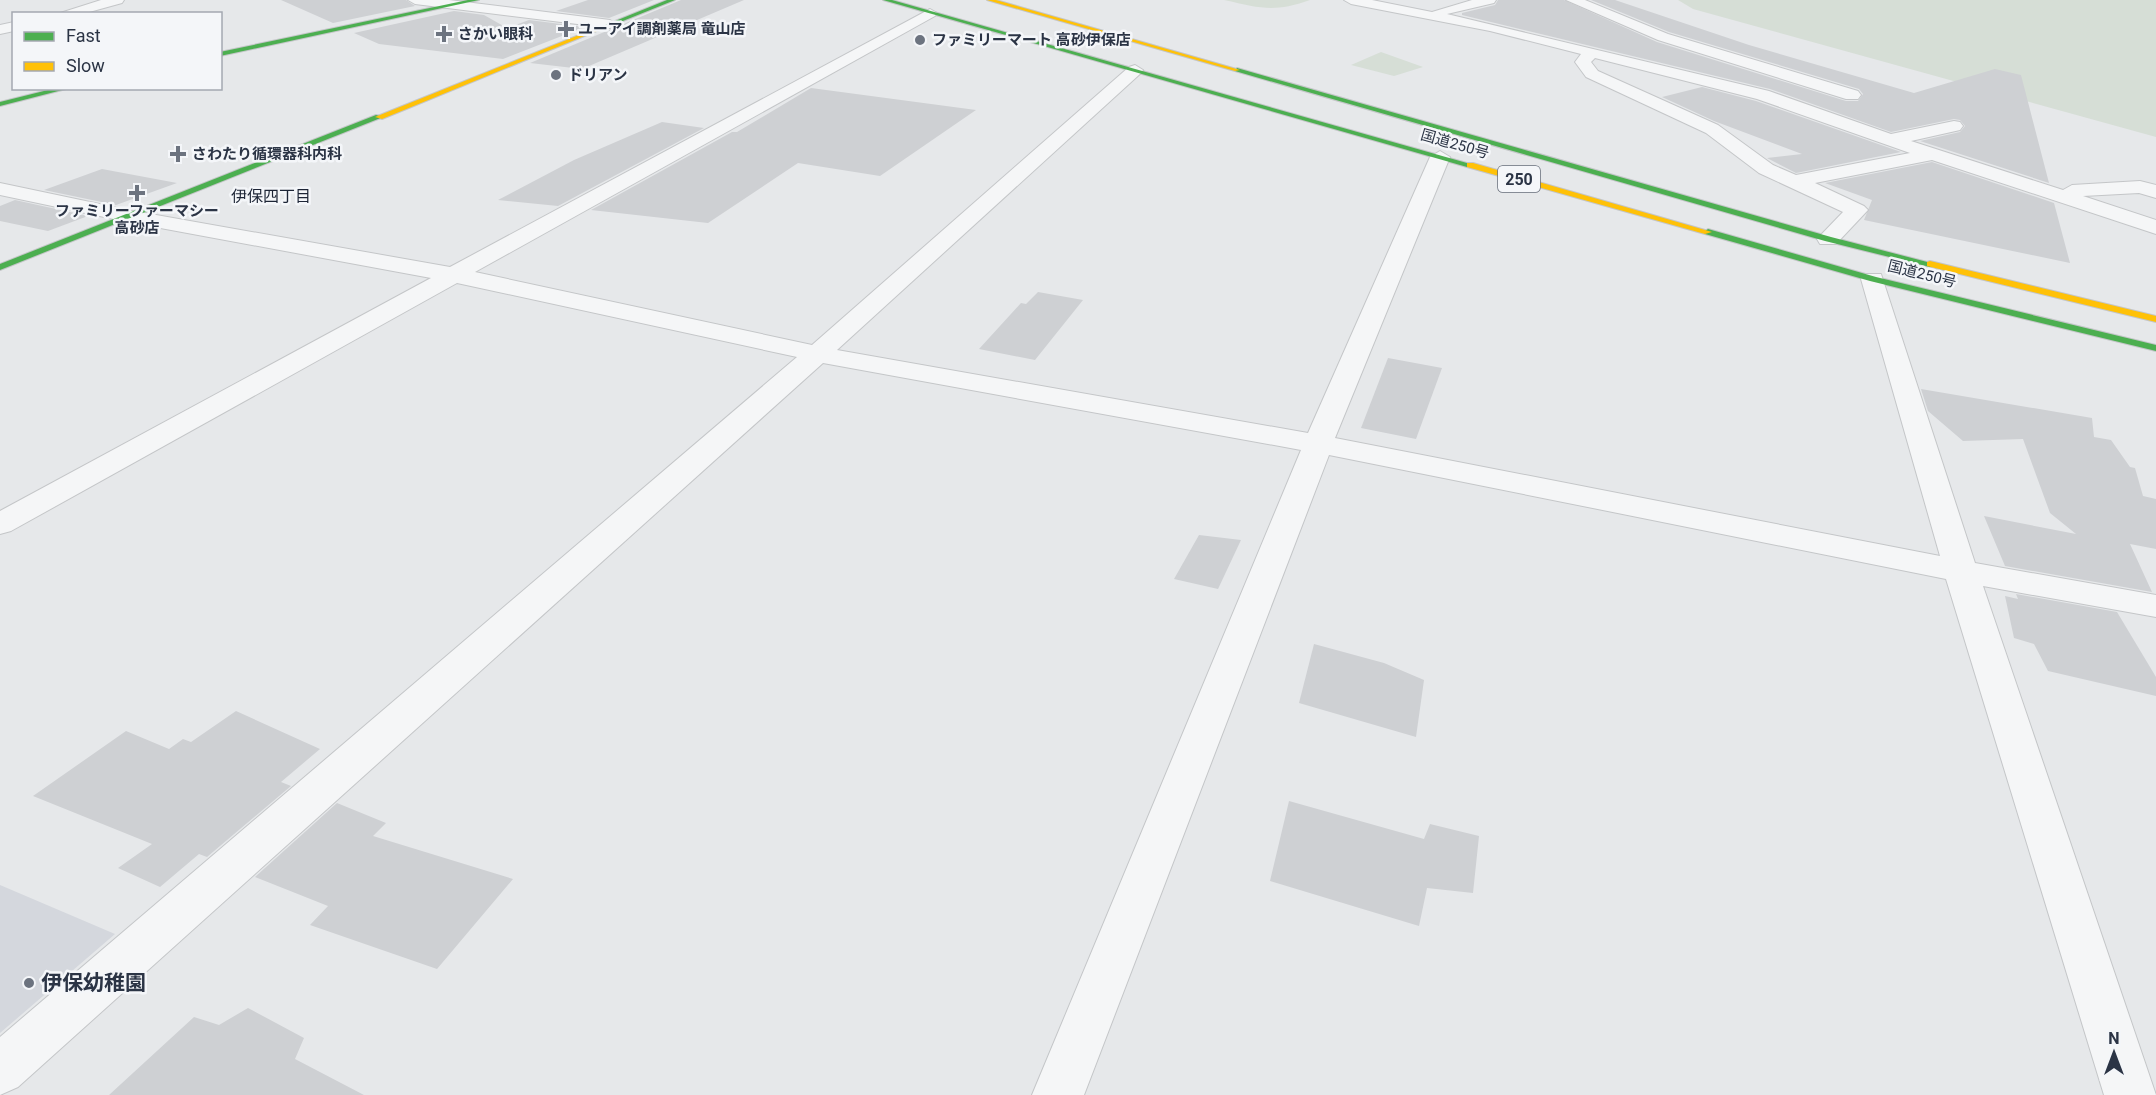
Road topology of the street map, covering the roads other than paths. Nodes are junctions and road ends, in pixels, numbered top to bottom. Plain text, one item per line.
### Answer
1 (117, 0) edge
2 (415, 0) edge
3 (476, 0) edge
4 (672, 0) edge
5 (886, 0) edge
6 (990, 0) edge
7 (1351, 0) edge
8 (1393, 0) edge
9 (1489, 0) edge
10 (1574, 0) edge
11 (440, 2) edge
12 (1372, 4) junction
13 (72, 12) edge
14 (930, 14) junction
15 (1429, 15) junction
16 (610, 24) junction
17 (1541, 40) junction
18 (222, 46) edge
19 (1513, 51) dead end
20 (1591, 52) junction
21 (222, 54) edge
22 (1135, 70) junction
23 (17, 90) edge
24 (59, 90) edge
25 (0, 94) edge
26 (1763, 95) junction
27 (1852, 95) dead end
28 (1723, 101) dead end
29 (0, 104) edge
30 (1954, 126) dead end
31 (1891, 140) junction
32 (1934, 154) junction
33 (1440, 157) junction
34 (1797, 181) junction
35 (0, 189) edge
36 (2052, 192) junction
37 (2156, 192) edge
38 (128, 216) junction
39 (2156, 227) edge
40 (1828, 239) junction
41 (0, 267) edge
42 (454, 275) junction
43 (1873, 279) junction
44 (2156, 319) edge
45 (2156, 348) edge
46 (817, 354) junction
47 (1318, 444) junction
48 (0, 524) edge
49 (1961, 571) junction
50 (2156, 606) edge
51 (0, 1070) edge
52 (1058, 1095) edge
53 (2130, 1095) edge

1 - 13 street
2 - 11 street
3 - 11 main road
4 - 16 main road
5 - 14 main road, 国道250号 / 250
6 - 40 main road, 国道250号 / 250
7 - 12 street
8 - 12 street
9 - 15 street
10 - 27 street
11 - 16 street
11 - 18 main road
11 - 21 main road
12 - 15 street
14 - 22 main road, 国道250号 / 250
14 - 42 street
15 - 17 street
16 - 38 main road
17 - 19 street
17 - 20 street
20 - 26 street
20 - 34 street
22 - 33 main road, 国道250号 / 250
22 - 46 street
23 - 25 main road
24 - 29 main road
26 - 28 street
26 - 31 street
30 - 31 street
31 - 32 street
32 - 34 street
32 - 36 street
33 - 43 main road, 国道250号 / 250
33 - 47 street
34 - 40 street
35 - 38 street
36 - 37 street
36 - 39 street
38 - 41 main road
38 - 42 street
40 - 44 main road, 国道250号 / 250
42 - 46 street
42 - 48 street
43 - 45 main road, 国道250号 / 250
43 - 49 street
46 - 47 street
46 - 51 street
47 - 49 street
47 - 52 street
49 - 50 street
49 - 53 street

